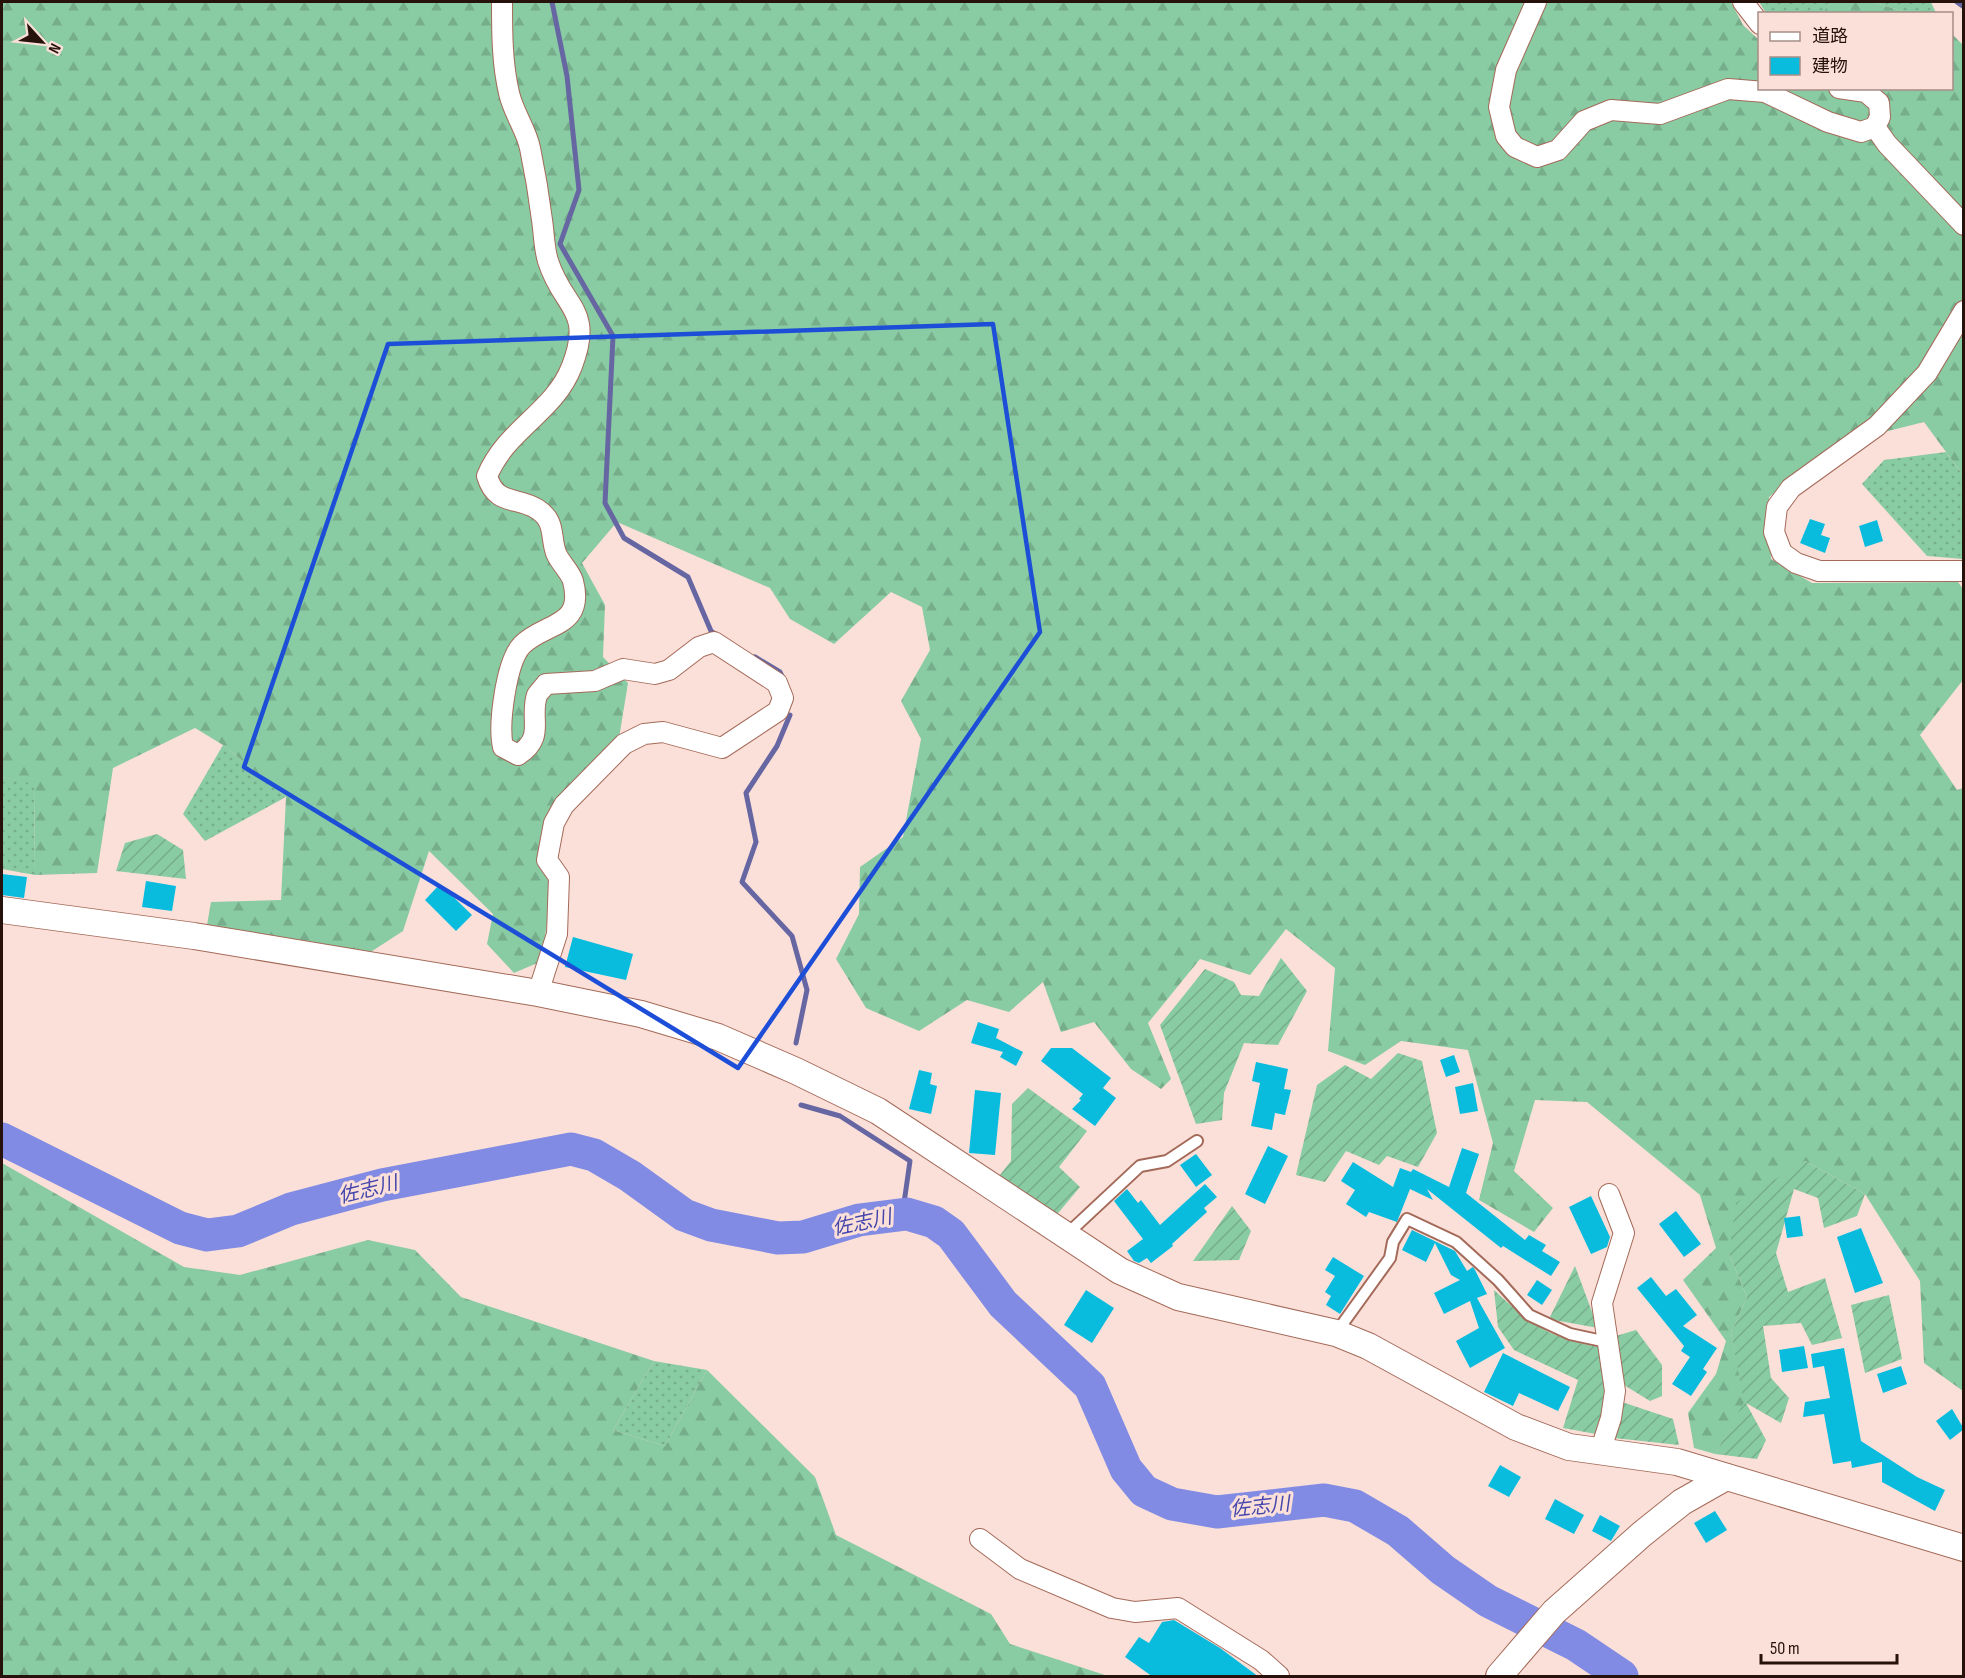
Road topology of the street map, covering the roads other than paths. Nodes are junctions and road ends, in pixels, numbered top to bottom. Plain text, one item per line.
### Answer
1 (502, 2) edge
2 (1536, 2) edge
3 (1743, 2) edge
4 (1758, 21) edge
5 (1852, 90) edge
6 (1875, 128) junction
7 (1964, 225) edge
8 (1964, 311) edge
9 (1964, 571) edge
10 (2, 910) edge
11 (538, 993) junction
12 (1197, 1141) dead end
13 (1609, 1194) dead end
14 (1065, 1236) junction
15 (1336, 1333) junction
16 (1607, 1342) junction
17 (1600, 1452) junction
18 (1726, 1477) junction
19 (980, 1539) dead end
20 (1964, 1548) edge
21 (1279, 1677) edge
22 (1499, 1677) edge

1 - 11 street
2 - 6 street
3 - 4 street
5 - 6 street
6 - 7 street
8 - 9 street
10 - 11 street
11 - 14 street
12 - 14 lane
13 - 16 street
14 - 15 street
15 - 16 lane
15 - 17 street
16 - 17 street
17 - 18 street
18 - 20 street
18 - 22 street
19 - 21 street

